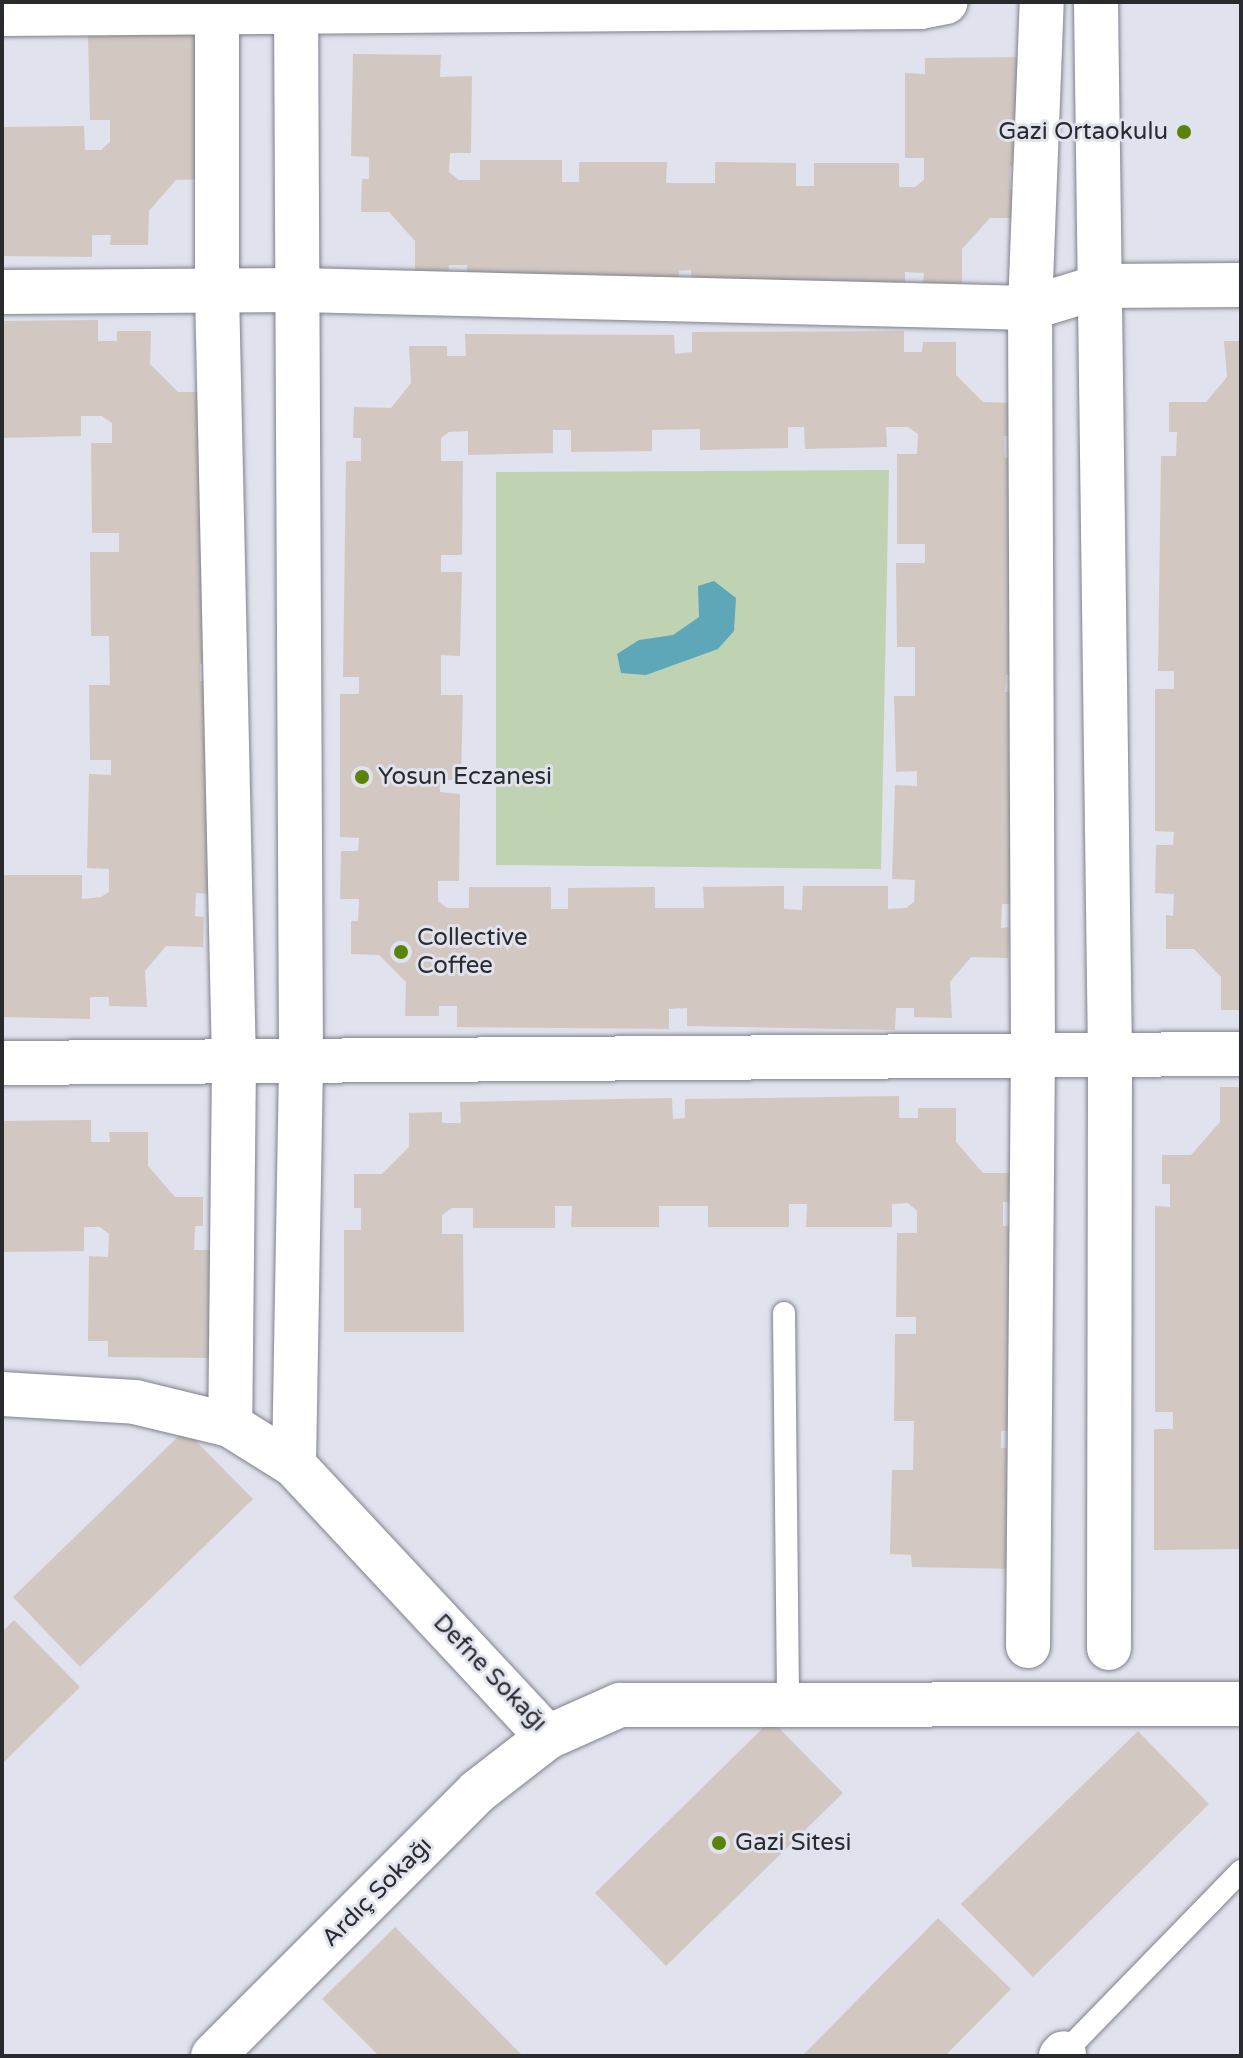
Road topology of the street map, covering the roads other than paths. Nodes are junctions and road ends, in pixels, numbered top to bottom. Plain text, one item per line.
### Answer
1 (946, 2) edge
2 (1042, 2) edge
3 (1096, 2) edge
4 (874, 5) edge
5 (347, 7) edge
6 (217, 12) junction
7 (296, 12) junction
8 (2, 14) edge
9 (1241, 285) edge
10 (1102, 286) junction
11 (299, 290) junction
12 (217, 291) junction
13 (2, 292) edge
14 (1030, 308) junction
15 (1110, 1054) junction
16 (1241, 1054) edge
17 (1033, 1055) junction
18 (301, 1059) junction
19 (2, 1063) edge
20 (234, 1063) junction
21 (784, 1313) dead end
22 (2, 1394) edge
23 (230, 1425) junction
24 (294, 1465) junction
25 (1028, 1646) dead end
26 (1109, 1648) dead end
27 (1241, 1704) edge
28 (788, 1705) junction
29 (548, 1737) junction
30 (1241, 1871) edge
31 (1062, 2054) edge
32 (213, 2056) edge

1 - 4 street
2 - 14 street
3 - 10 street
4 - 5 street
5 - 7 street
6 - 7 street
6 - 8 street
6 - 12 street
7 - 11 street
9 - 10 street
10 - 14 street
10 - 15 street
11 - 12 street
11 - 14 street
11 - 18 street
12 - 13 street
12 - 20 street
14 - 17 street
15 - 16 street
15 - 17 street
15 - 26 street
17 - 18 street
17 - 25 street
18 - 20 street
18 - 24 street
19 - 20 street
20 - 23 street
21 - 28 lane
22 - 23 street, Defne Sokağı
23 - 24 street, Defne Sokağı
24 - 29 street, Defne Sokağı
27 - 28 street, Defne Sokağı
28 - 29 street, Defne Sokağı
29 - 32 street, Ardıç Sokağı
30 - 31 lane

